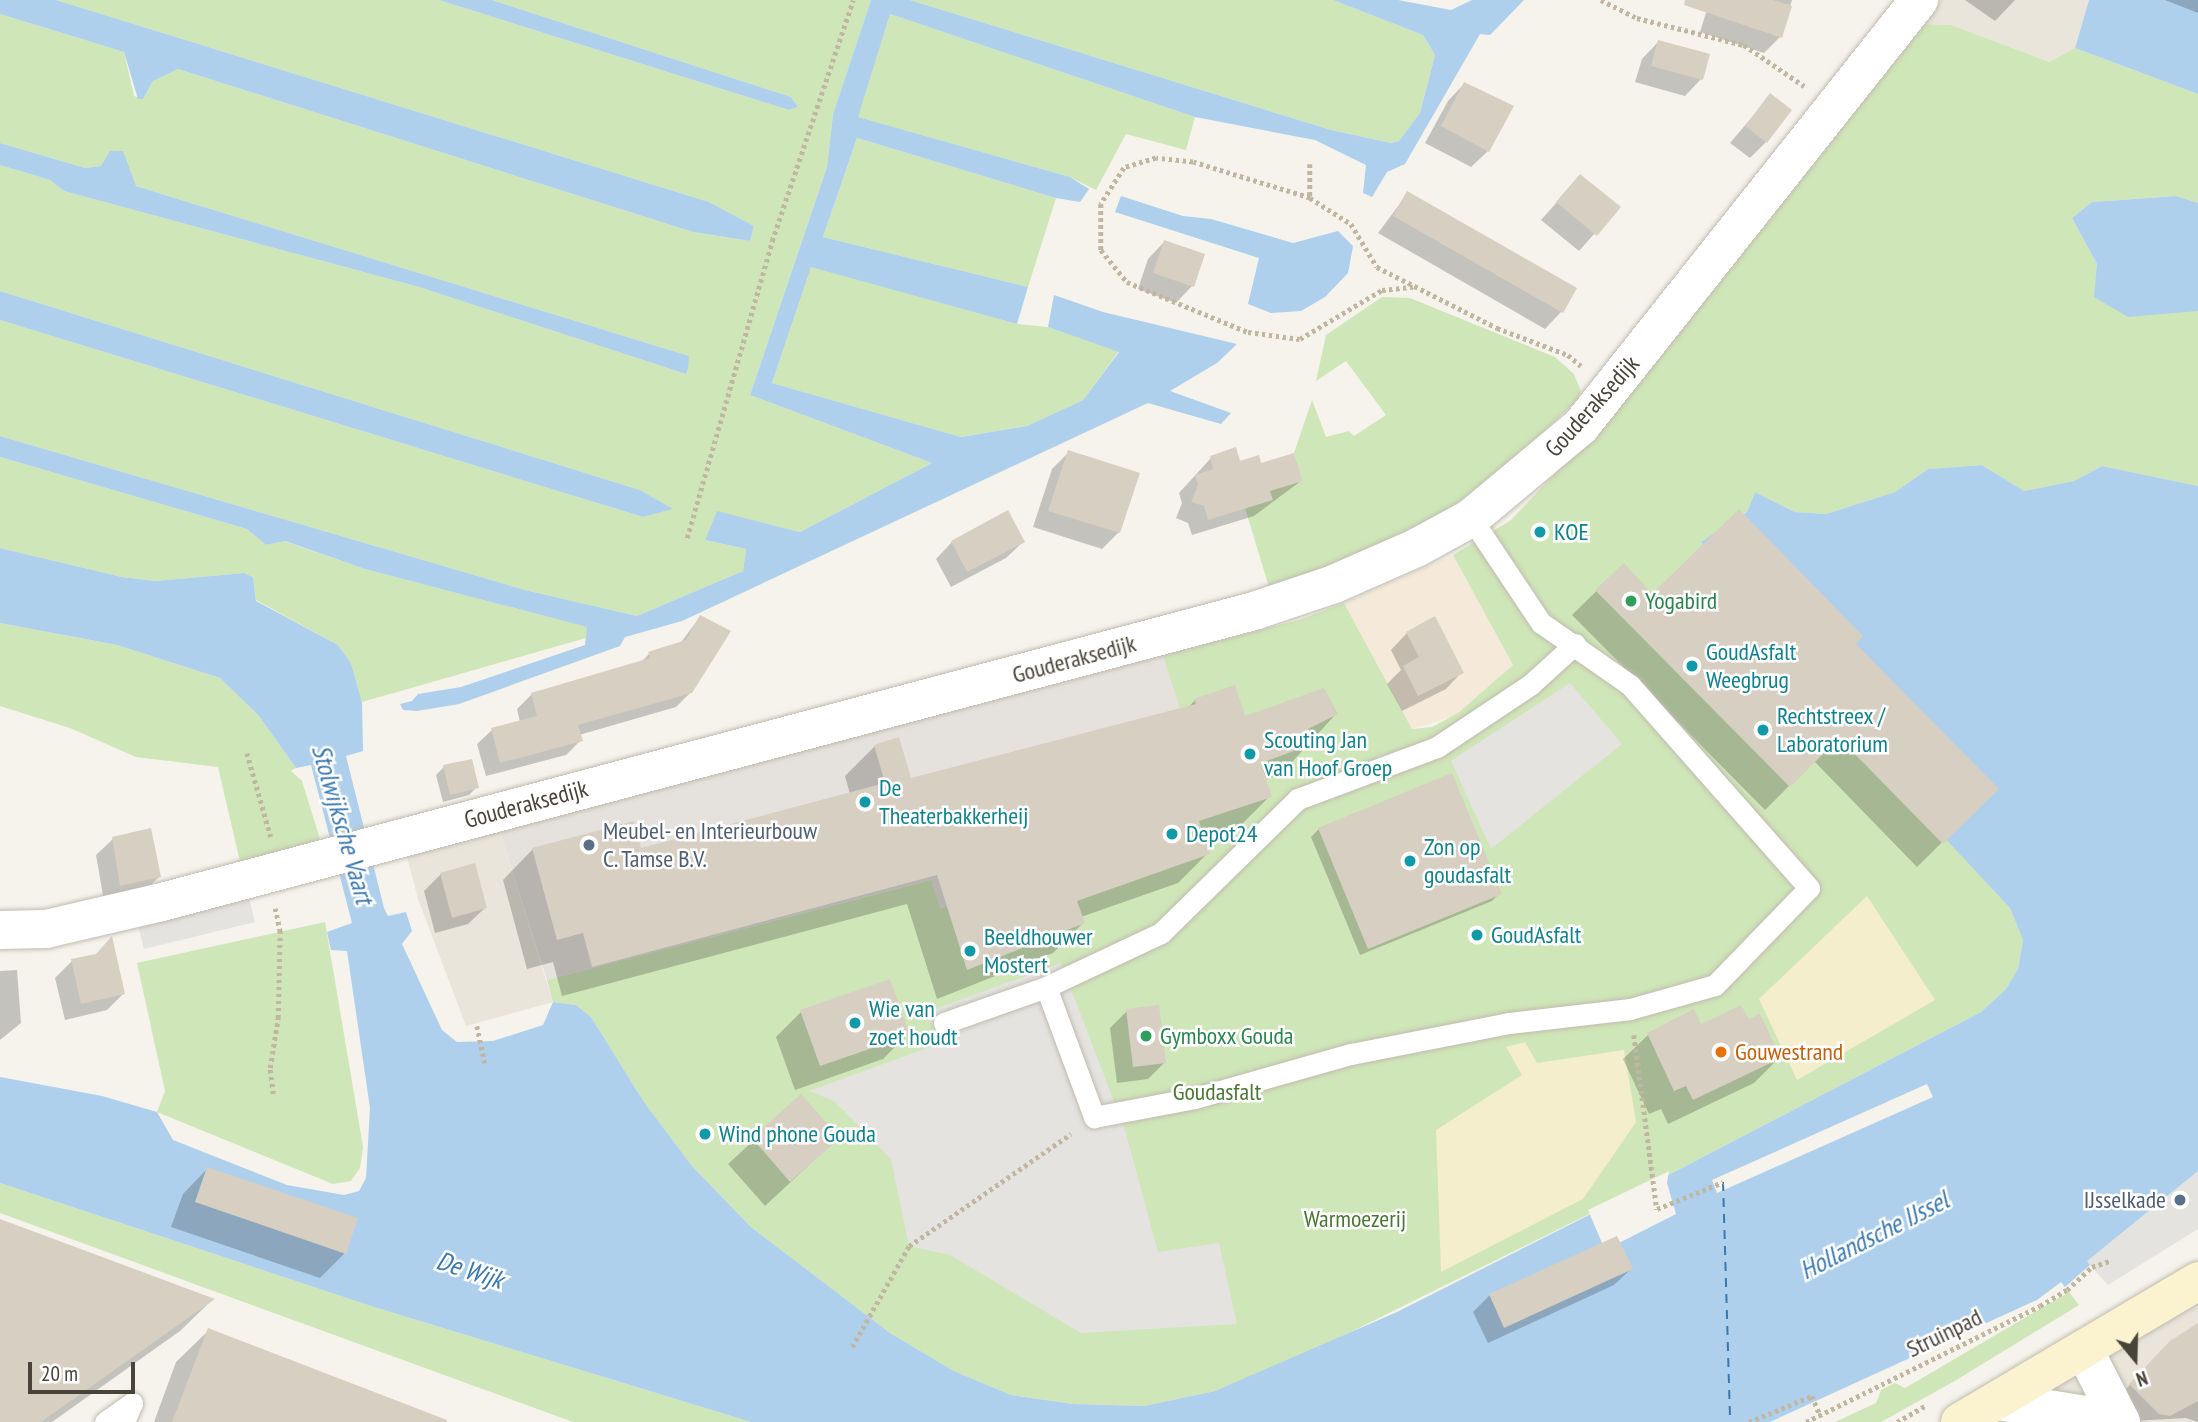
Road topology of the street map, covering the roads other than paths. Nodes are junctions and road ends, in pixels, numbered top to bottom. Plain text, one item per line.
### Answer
1 (1919, 0) edge
2 (1471, 518) junction
3 (1576, 644) junction
4 (0, 930) edge
5 (1046, 987) junction
6 (944, 1023) dead end
7 (2198, 1281) edge
8 (2084, 1350) junction
9 (1997, 1401) junction
10 (2119, 1421) edge
11 (105, 1422) edge
12 (124, 1422) edge
13 (1960, 1422) edge

1 - 2 street, Gouderaksedijk
2 - 3 lane
2 - 4 street, Gouderaksedijk
3 - 5 lane
3 - 5 lane
5 - 6 lane
7 - 8 main road
8 - 9 main road
8 - 10 street
9 - 10 street
9 - 13 main road
11 - 12 lane

